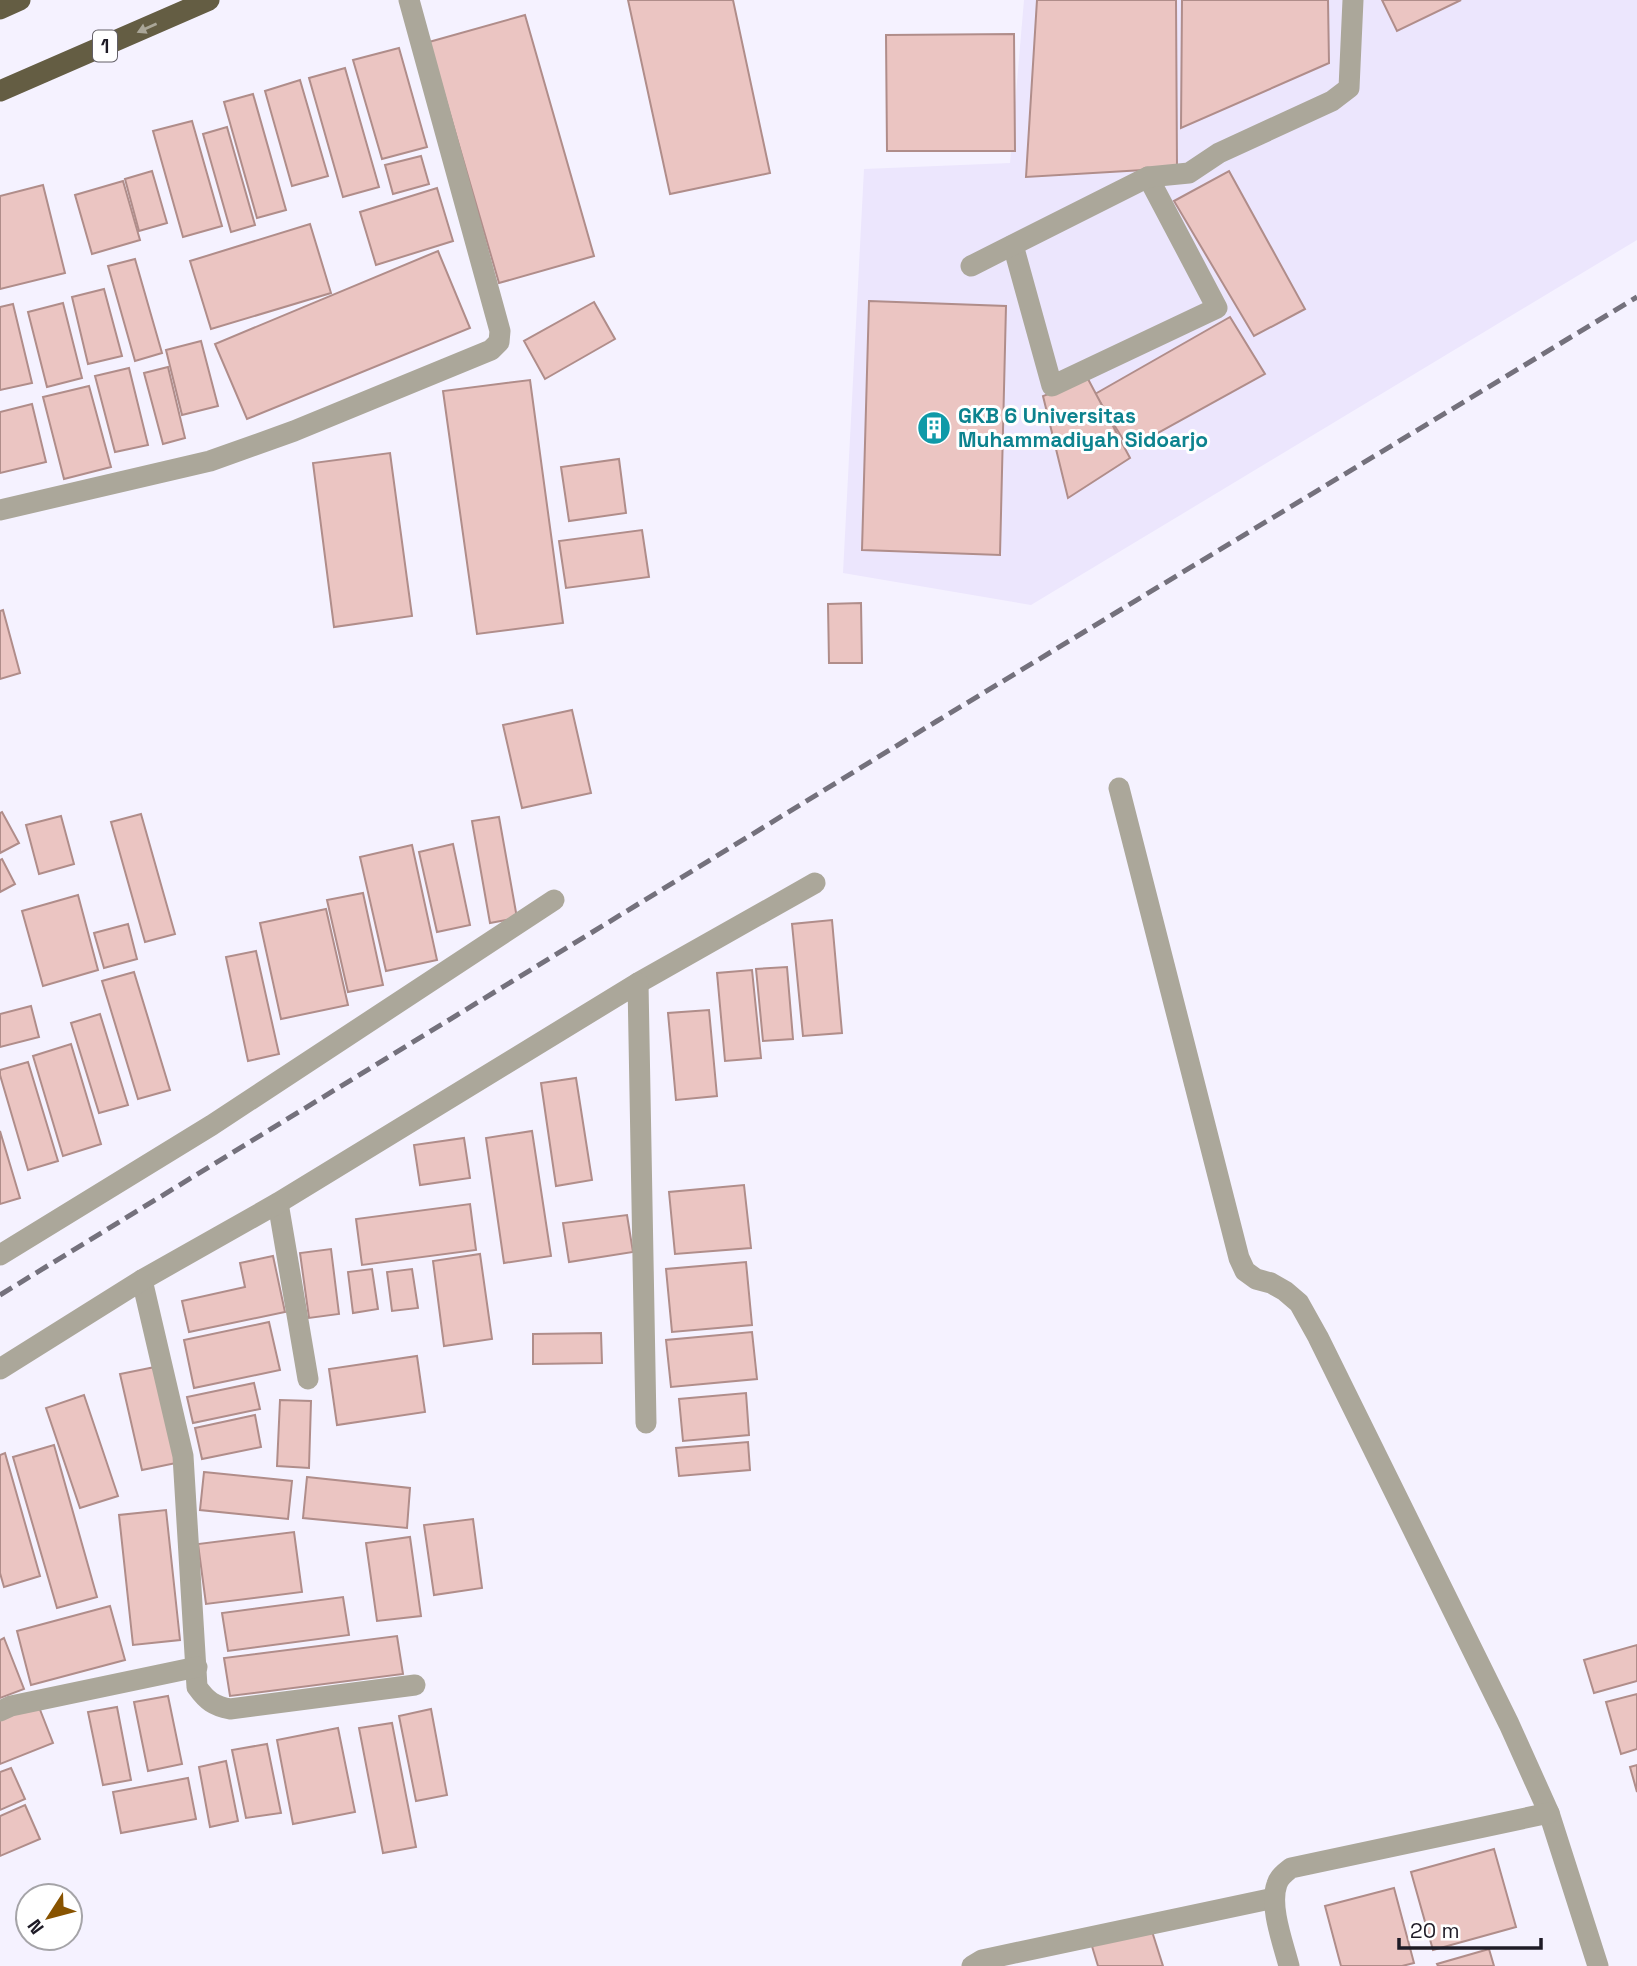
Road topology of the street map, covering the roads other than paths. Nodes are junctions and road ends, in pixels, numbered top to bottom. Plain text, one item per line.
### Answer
1 (20, 0) edge
2 (209, 0) edge
3 (409, 0) edge
4 (1353, 0) edge
5 (0, 9) edge
6 (0, 91) edge
7 (1148, 177) junction
8 (1013, 245) junction
9 (971, 266) dead end
10 (0, 510) edge
11 (1119, 788) dead end
12 (815, 883) dead end
13 (554, 900) dead end
14 (638, 983) junction
15 (278, 1203) junction
16 (0, 1255) edge
17 (142, 1280) junction
18 (0, 1368) edge
19 (308, 1379) dead end
20 (646, 1423) dead end
21 (197, 1667) junction
22 (415, 1685) dead end
23 (0, 1711) edge
24 (1549, 1813) junction
25 (1274, 1898) junction
26 (972, 1966) edge
27 (1289, 1966) edge
28 (1598, 1966) edge

1 - 5 highway
2 -> 6 highway, 1
3 - 10 street
4 - 7 street
7 - 8 street
7 - 8 street
8 - 9 street
11 - 24 street
12 - 14 street
13 - 16 street
14 - 15 street
14 - 20 street
15 - 17 street
15 - 19 street
17 - 18 street
17 - 21 street
21 - 22 street
21 - 23 street
24 - 25 street
24 - 28 street
25 - 26 street
25 - 27 street

